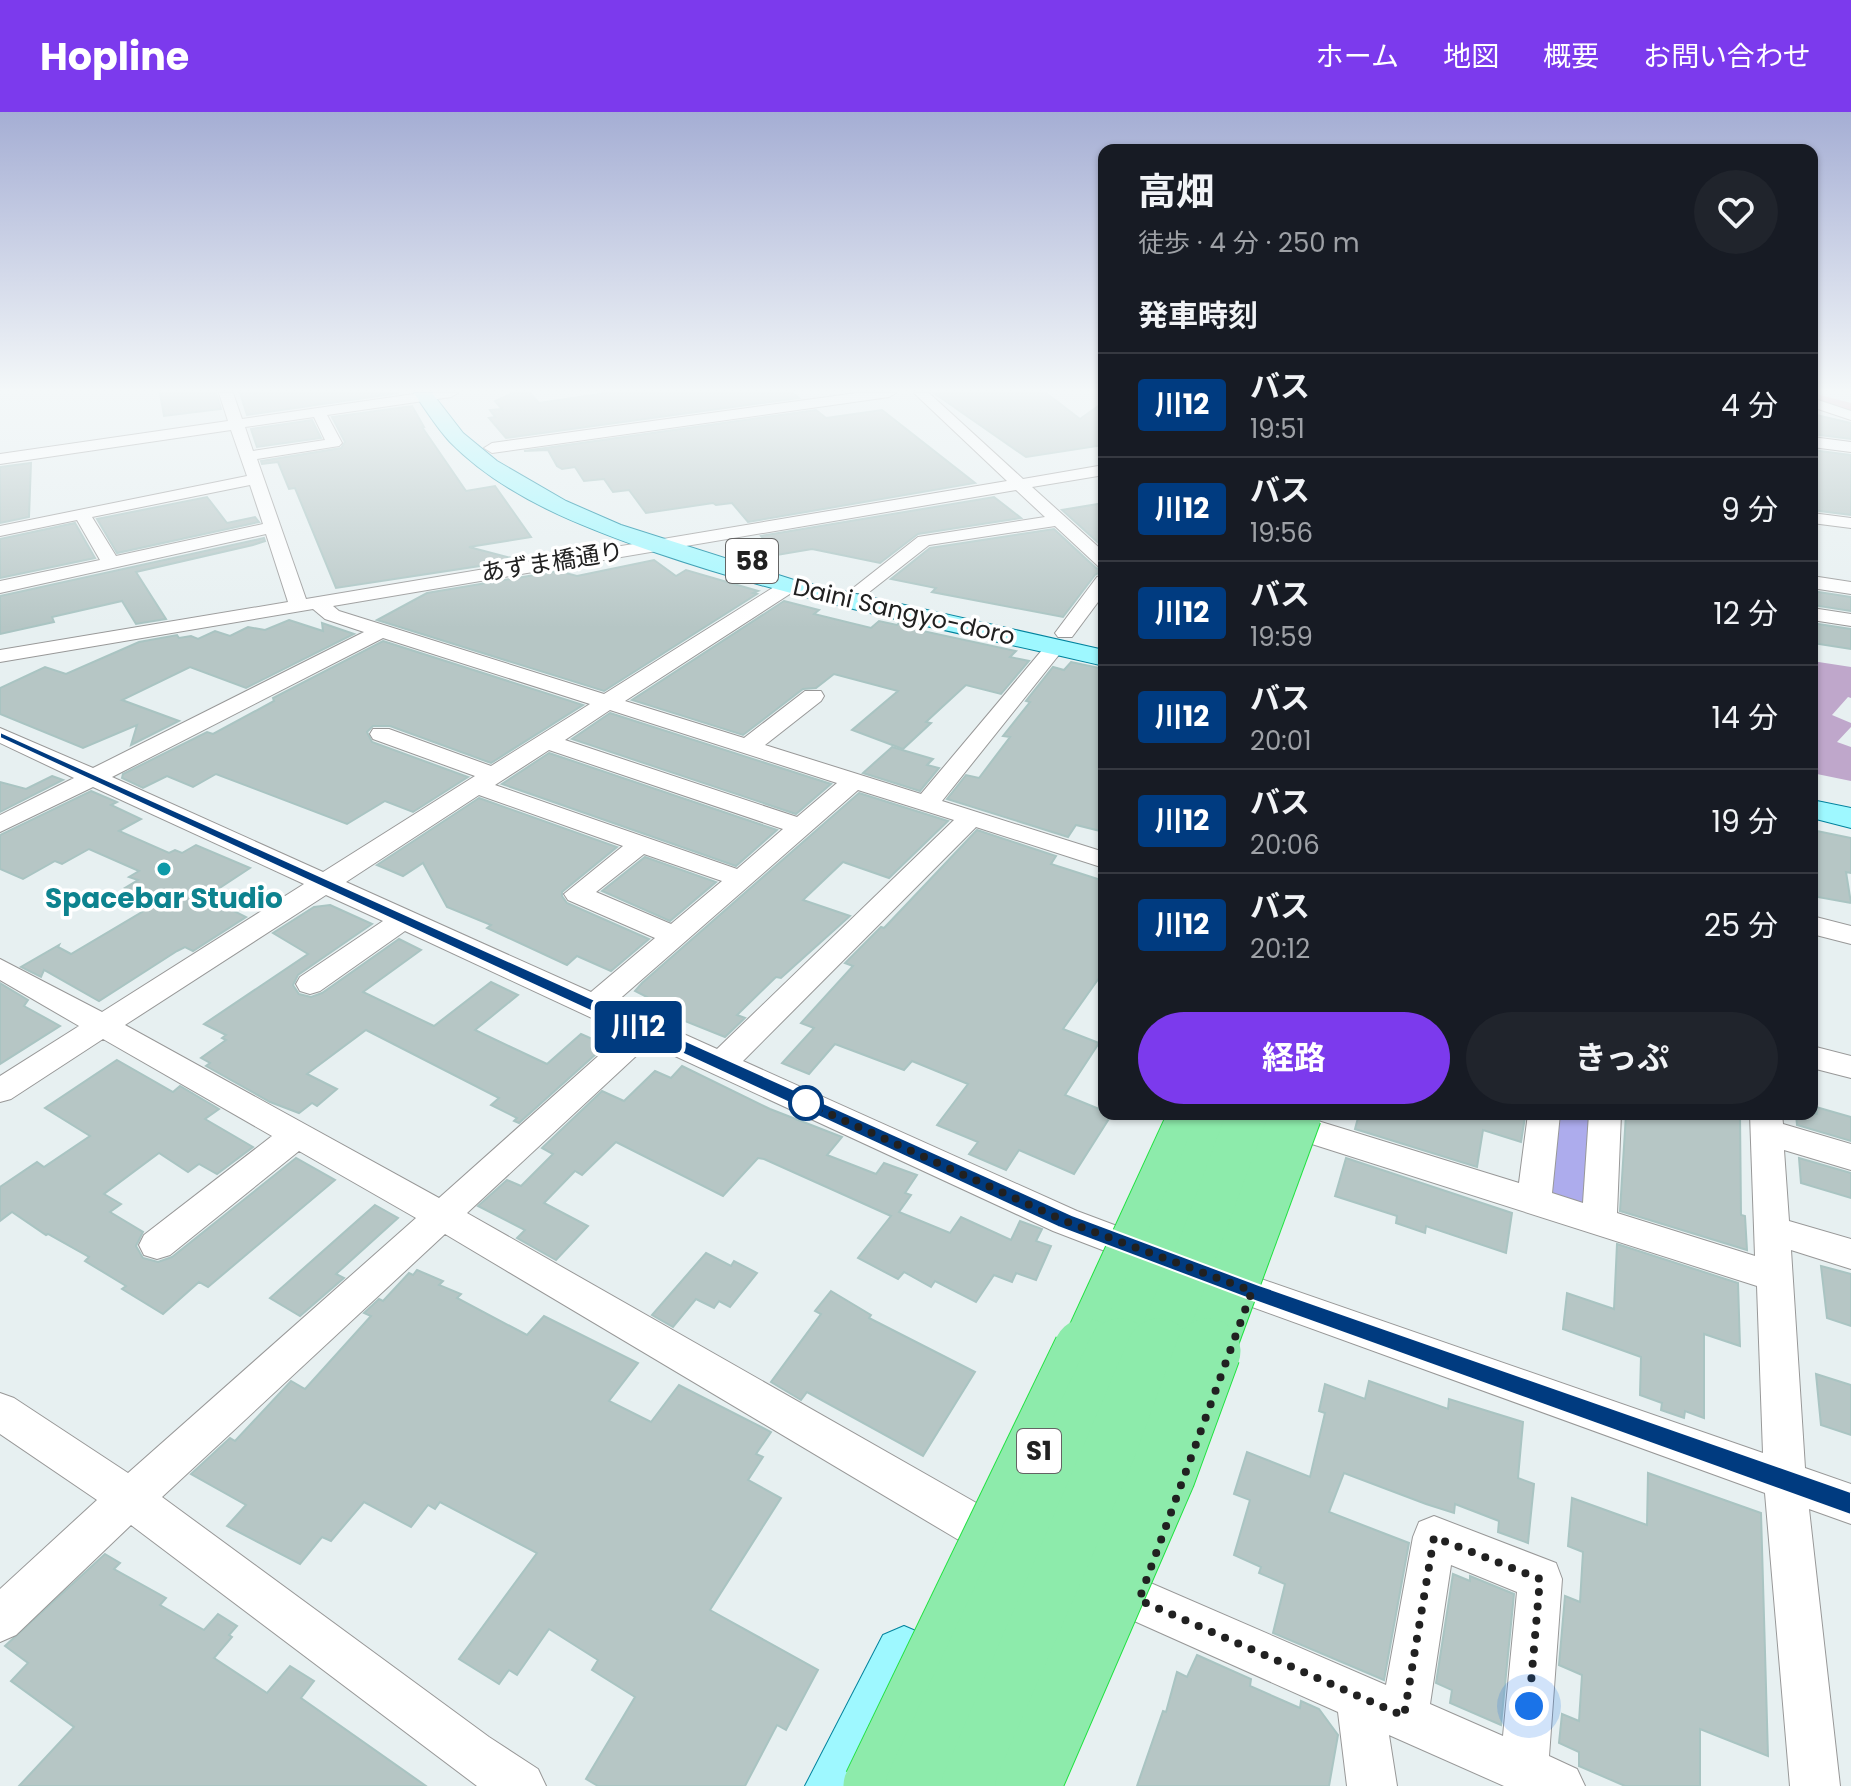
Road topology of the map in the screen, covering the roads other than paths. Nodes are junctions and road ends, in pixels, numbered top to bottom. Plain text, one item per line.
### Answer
1 (253, 471) edge
2 (500, 471) edge
3 (532, 471) edge
4 (1005, 471) edge
5 (1097, 471) edge
6 (256, 479) junction
7 (1019, 484) junction
8 (82, 514) junction
9 (1818, 519) edge
10 (1058, 520) junction
11 (1851, 523) edge
12 (273, 527) junction
13 (0, 531) edge
14 (682, 541) junction
15 (654, 545) junction
16 (1098, 557) edge
17 (111, 563) junction
18 (1818, 583) edge
19 (789, 586) junction
20 (0, 587) edge
21 (1851, 588) edge
22 (861, 589) junction
23 (1098, 589) edge
24 (308, 603) junction
25 (1818, 615) edge
26 (1851, 620) edge
27 (381, 631) junction
28 (1060, 640) junction
29 (1098, 641) edge
30 (0, 656) edge
31 (1098, 656) edge
32 (813, 696) dead end
33 (606, 703) junction
34 (381, 734) dead end
35 (0, 735) edge
36 (546, 741) junction
37 (749, 746) junction
38 (94, 778) junction
39 (484, 780) junction
40 (855, 780) junction
41 (1818, 792) edge
42 (1851, 799) edge
43 (927, 803) junction
44 (1818, 810) edge
45 (971, 818) junction
46 (1851, 818) edge
47 (0, 825) edge
48 (801, 827) junction
49 (641, 844) junction
50 (1098, 858) edge
51 (741, 879) junction
52 (325, 883) junction
53 (404, 919) junction
54 (1818, 927) edge
55 (1851, 935) edge
56 (675, 936) junction
57 (0, 968) edge
58 (310, 984) dead end
59 (594, 1006) junction
60 (104, 1024) junction
61 (645, 1031) junction
62 (1818, 1059) edge
63 (721, 1064) junction
64 (1851, 1067) edge
65 (0, 1091) edge
66 (1171, 1120) edge
67 (1192, 1120) edge
68 (1222, 1120) edge
69 (1290, 1120) edge
70 (1290, 1120) edge
71 (1291, 1120) edge
72 (1297, 1120) edge
73 (1543, 1120) edge
74 (1605, 1120) edge
75 (1766, 1123) edge
76 (297, 1134) junction
77 (1851, 1157) edge
78 (1534, 1201) junction
79 (444, 1217) junction
80 (1599, 1221) junction
81 (1772, 1230) junction
82 (1115, 1240) junction
83 (157, 1245) dead end
84 (1851, 1254) edge
85 (1775, 1277) junction
86 (1252, 1291) junction
87 (0, 1411) edge
88 (1785, 1481) junction
89 (129, 1498) junction
90 (1851, 1504) edge
91 (972, 1524) junction
92 (1139, 1600) junction
93 (0, 1619) edge
94 (1360, 1698) junction
95 (1404, 1716) junction
96 (1542, 1778) edge
97 (521, 1786) edge
98 (837, 1786) edge
99 (876, 1786) edge
100 (918, 1786) edge
101 (974, 1786) edge
102 (1028, 1786) edge
103 (1063, 1786) edge
104 (1372, 1786) edge
105 (1815, 1786) edge

1 - 6 street
2 - 15 main road, Daini Sangyo-doro / 58
3 - 14 main road, Daini Sangyo-doro / 58
4 - 7 street
5 - 7 street, あずま橋通り
6 - 8 street
6 - 12 street
7 - 10 street
7 - 14 street, あずま橋通り
8 - 13 street
8 - 17 street
9 - 11 street
10 - 16 street
10 - 22 street
12 - 17 street
12 - 24 street
14 - 15 street, あずま橋通り
14 - 22 main road, Daini Sangyo-doro / 58
15 - 19 main road, Daini Sangyo-doro / 58
15 - 24 street, あずま橋通り
17 - 20 street
18 - 21 street
19 - 28 main road, Daini Sangyo-doro / 58
19 - 33 street
22 - 28 main road, Daini Sangyo-doro / 58
23 - 28 street
24 - 27 street
24 - 30 street, あずま橋通り
25 - 26 street
27 - 33 street
27 - 38 street
28 - 29 main road, Daini Sangyo-doro / 58
28 - 31 main road, Daini Sangyo-doro / 58
28 - 43 street
32 - 37 street
33 - 36 street
33 - 37 street
34 - 39 street
35 - 38 street
36 - 39 street
36 - 48 street
37 - 40 street
38 - 47 street
38 - 52 street
39 - 49 street
39 - 52 street
40 - 43 street
40 - 48 street
41 - 42 main road
43 - 45 street
44 - 46 main road
45 - 50 street
45 - 63 street
48 - 51 street
49 - 51 street
49 - 56 street
51 - 56 street
52 - 53 street
52 - 60 street
53 - 58 street
53 - 59 street
54 - 55 street
56 - 59 street
57 - 60 street
59 - 61 street
60 - 65 street
60 - 76 street
61 - 63 street
61 - 79 street
62 - 64 street
63 - 82 street
66 - 82 main road
67 - 99 highway, S1, bridge
68 - 100 highway, bridge
69 - 101 highway, bridge
70 - 102 highway, bridge
71 - 86 main road
72 - 78 street
73 - 78 street
74 - 80 street
75 - 77 street
75 - 81 street
76 - 79 street
76 - 83 street
78 - 80 street
79 - 89 street
79 - 91 street
80 - 85 street
81 - 84 street
81 - 85 street
82 - 86 street
82 - 91 main road
85 - 88 street
86 - 88 street
86 - 92 main road
87 - 89 street
88 - 90 street
88 - 105 street
89 - 93 street
89 - 97 street
91 - 98 main road
92 - 94 street
92 - 103 main road
94 - 95 street
94 - 104 street
95 - 96 street
95 - 96 street

